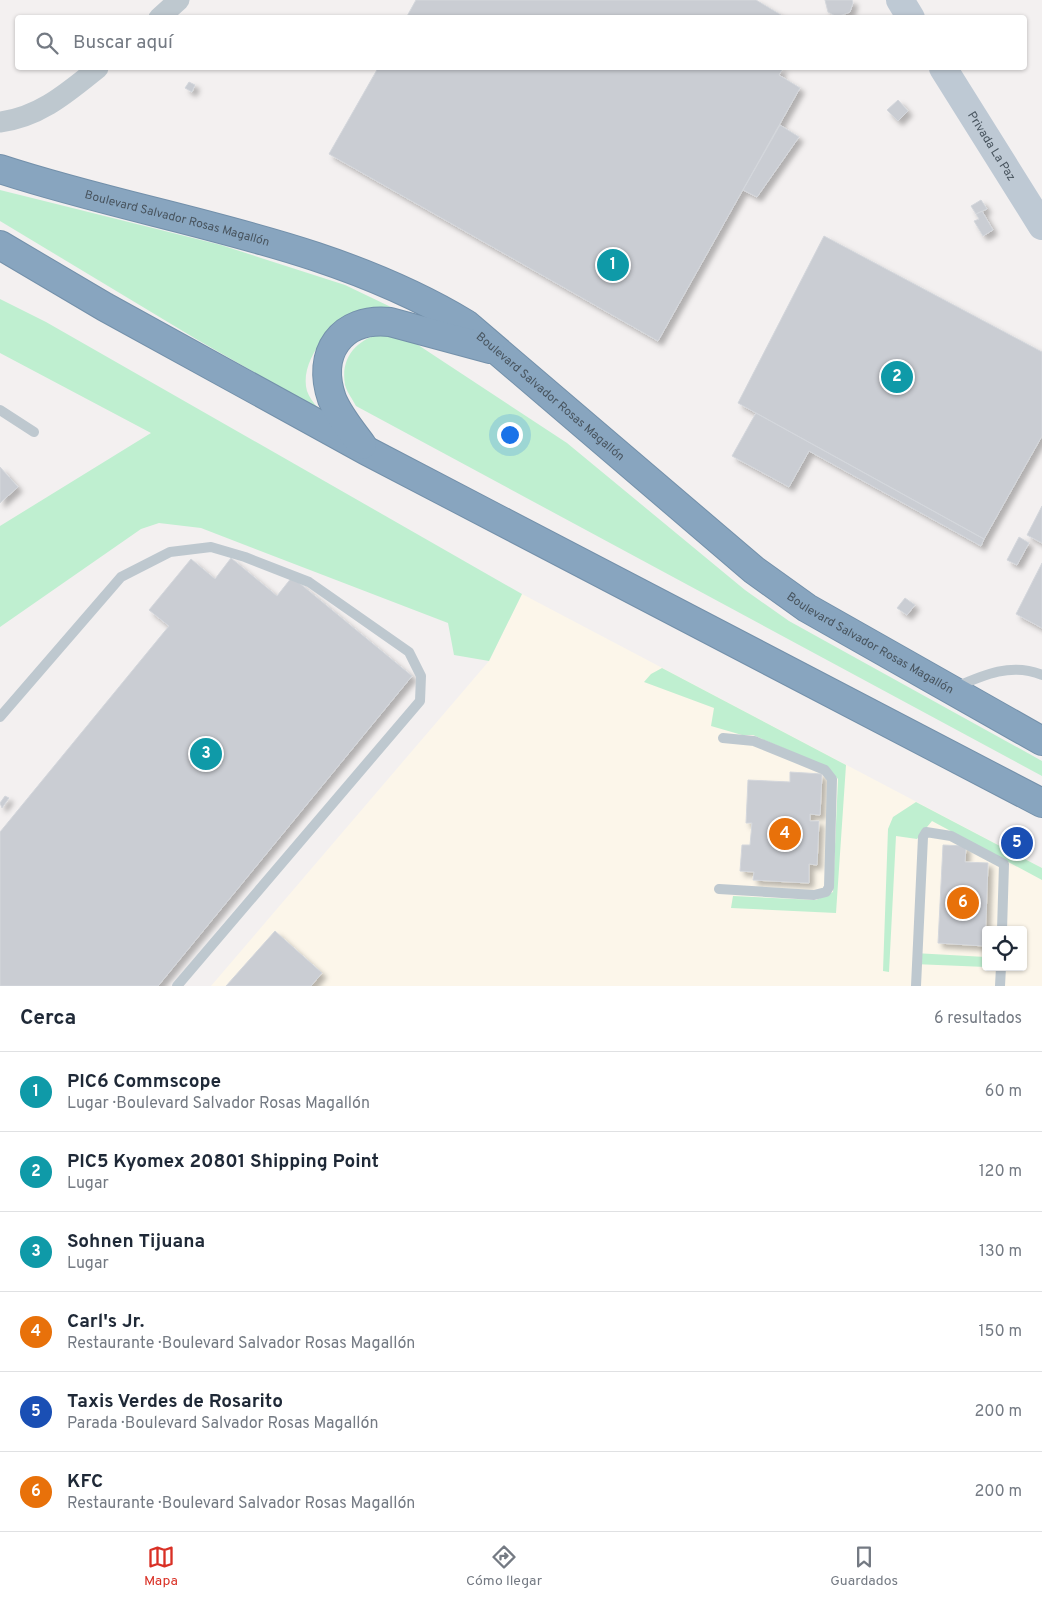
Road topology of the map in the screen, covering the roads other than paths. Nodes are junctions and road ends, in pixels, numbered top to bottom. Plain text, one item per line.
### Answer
1 (179, 0) edge
2 (900, 0) edge
3 (162, 15) edge
4 (910, 15) edge
5 (96, 70) edge
6 (944, 70) edge
7 (0, 122) edge
8 (0, 170) edge
9 (1042, 226) edge
10 (4, 250) edge
11 (499, 351) junction
12 (0, 410) edge
13 (34, 432) dead end
14 (367, 451) junction
15 (1042, 675) edge
16 (950, 690) junction
17 (0, 718) edge
18 (723, 738) dead end
19 (1042, 741) edge
20 (1042, 804) edge
21 (720, 889) dead end
22 (1002, 926) edge
23 (1000, 971) edge
24 (177, 986) edge
25 (916, 986) edge
26 (1000, 986) edge

1 - 3 street
2 - 4 street
5 - 7 street
6 - 9 street, Privada La Paz
8 - 11 highway, Boulevard Salvador Rosas Magallón
10 - 14 highway
11 - 14 highway
11 - 16 highway, Boulevard Salvador Rosas Magallón
12 - 13 lane
14 - 20 highway
15 - 16 lane
16 - 19 highway, Boulevard Salvador Rosas Magallón
17 - 24 lane
18 - 21 lane
22 - 25 lane
23 - 26 lane

